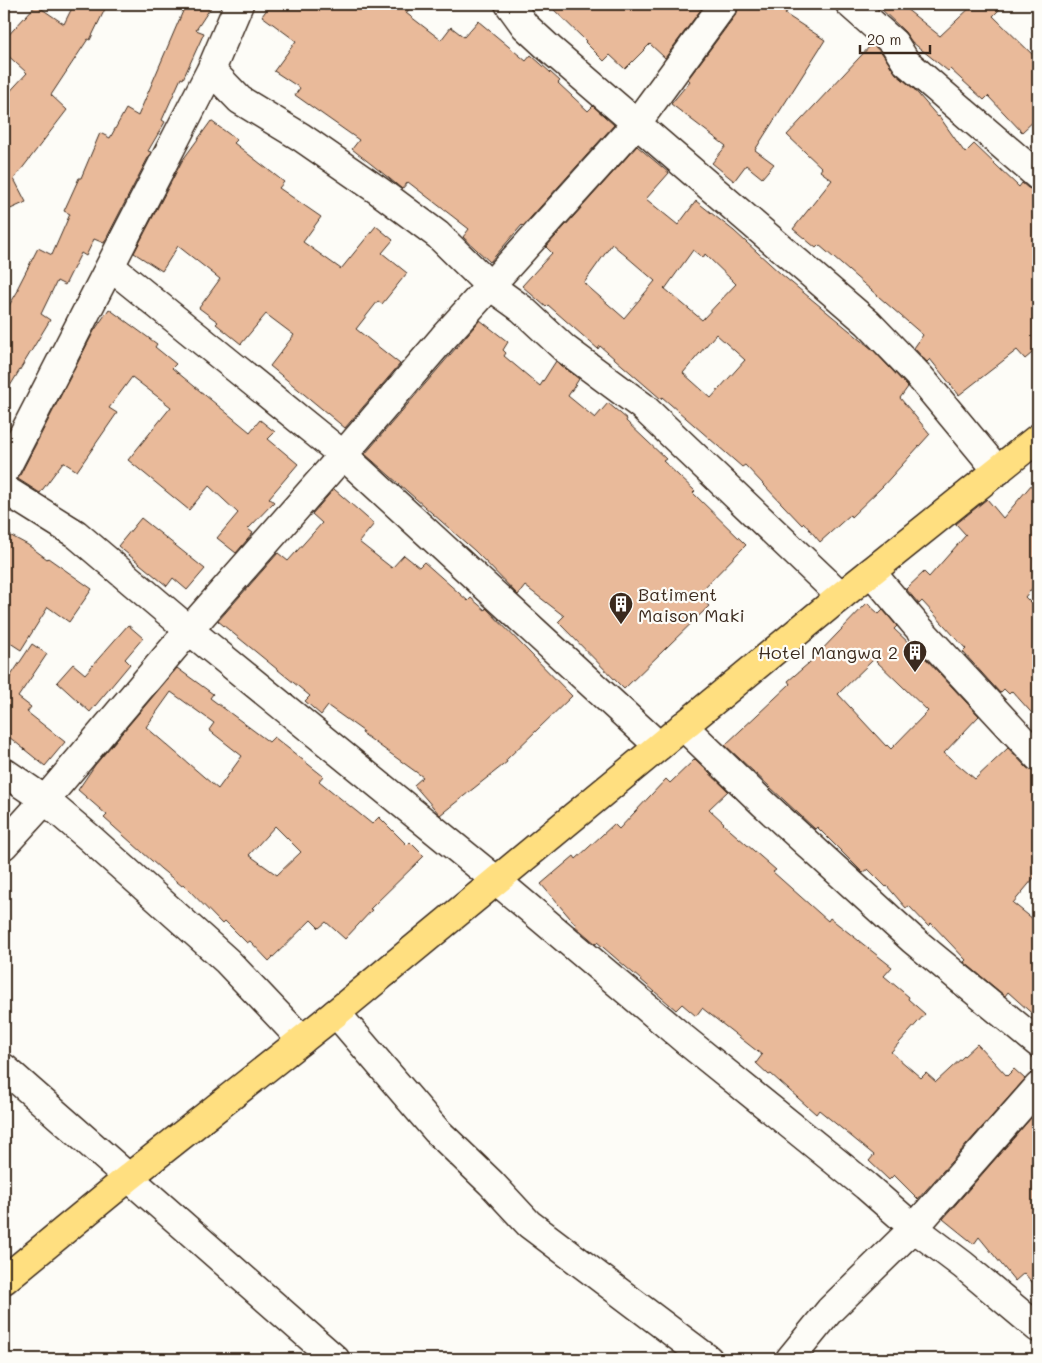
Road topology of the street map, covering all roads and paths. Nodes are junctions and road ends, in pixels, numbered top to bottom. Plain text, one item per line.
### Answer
1 (239, 4) edge
2 (509, 4) edge
3 (724, 4) edge
4 (850, 4) edge
5 (211, 70) junction
6 (636, 124) junction
7 (1038, 176) edge
8 (111, 267) junction
9 (490, 286) junction
10 (1038, 440) edge
11 (343, 455) junction
12 (998, 471) junction
13 (4, 472) edge
14 (4, 489) edge
15 (871, 572) junction
16 (841, 596) junction
17 (189, 630) junction
18 (683, 726) junction
19 (659, 746) junction
20 (1038, 757) edge
21 (4, 772) edge
22 (45, 800) junction
23 (4, 845) edge
24 (497, 881) junction
25 (336, 1013) junction
26 (302, 1040) junction
27 (1038, 1043) edge
28 (4, 1068) edge
29 (1038, 1087) edge
30 (128, 1178) junction
31 (914, 1228) junction
32 (4, 1280) edge
33 (1038, 1328) edge
34 (335, 1359) edge
35 (708, 1359) edge
36 (790, 1359) edge

1 - 5 street
2 - 6 street
3 - 6 street
4 - 7 street
5 - 8 street
5 - 9 street
6 - 9 street
6 - 12 street
8 - 11 street
8 - 13 street
9 - 11 street
9 - 16 street
10 - 12 highway
11 - 17 street
11 - 19 street
12 - 15 highway
14 - 17 street
15 - 16 highway
15 - 20 street
16 - 18 highway
17 - 22 street
17 - 24 street
18 - 19 highway
18 - 27 street
19 - 24 highway
21 - 22 street
22 - 23 street
22 - 26 street
24 - 25 highway
24 - 31 street
25 - 26 highway
25 - 35 street
26 - 30 highway
28 - 30 street
29 - 31 street
30 - 32 highway
30 - 34 street
31 - 33 street
31 - 36 street

